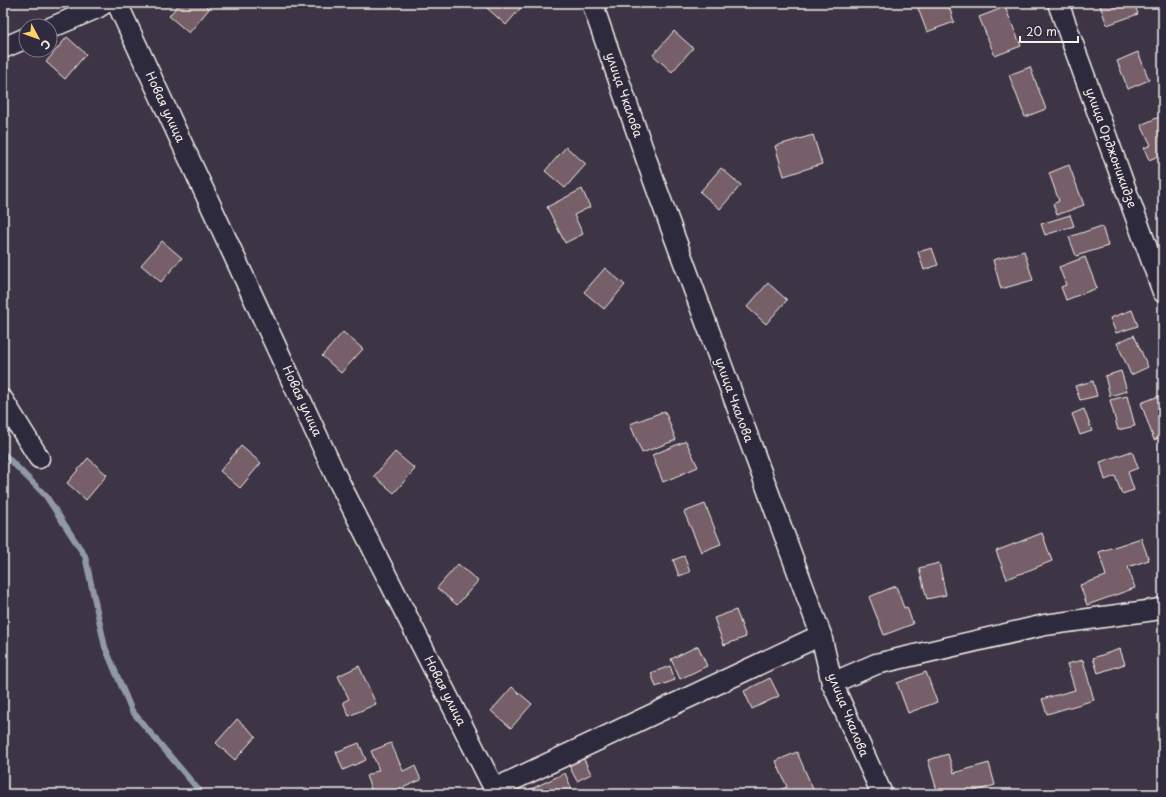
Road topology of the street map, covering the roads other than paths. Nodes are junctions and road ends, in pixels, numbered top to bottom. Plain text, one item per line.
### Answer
1 (105, 3) edge
2 (117, 3) edge
3 (592, 3) edge
4 (1058, 3) edge
5 (58, 25) edge
6 (18, 41) edge
7 (3, 48) edge
8 (1163, 292) edge
9 (3, 400) edge
10 (39, 458) dead end
11 (1163, 608) edge
12 (821, 635) junction
13 (832, 683) junction
14 (496, 791) edge
15 (882, 794) edge

1 - 5 street
2 - 14 street, Новая улица
3 - 12 street, улица Чкалова
4 - 8 street, улица Орджоникидзе
6 - 7 street
9 - 10 street
11 - 13 street
12 - 13 street, улица Чкалова
12 - 14 street
13 - 15 street, улица Чкалова

